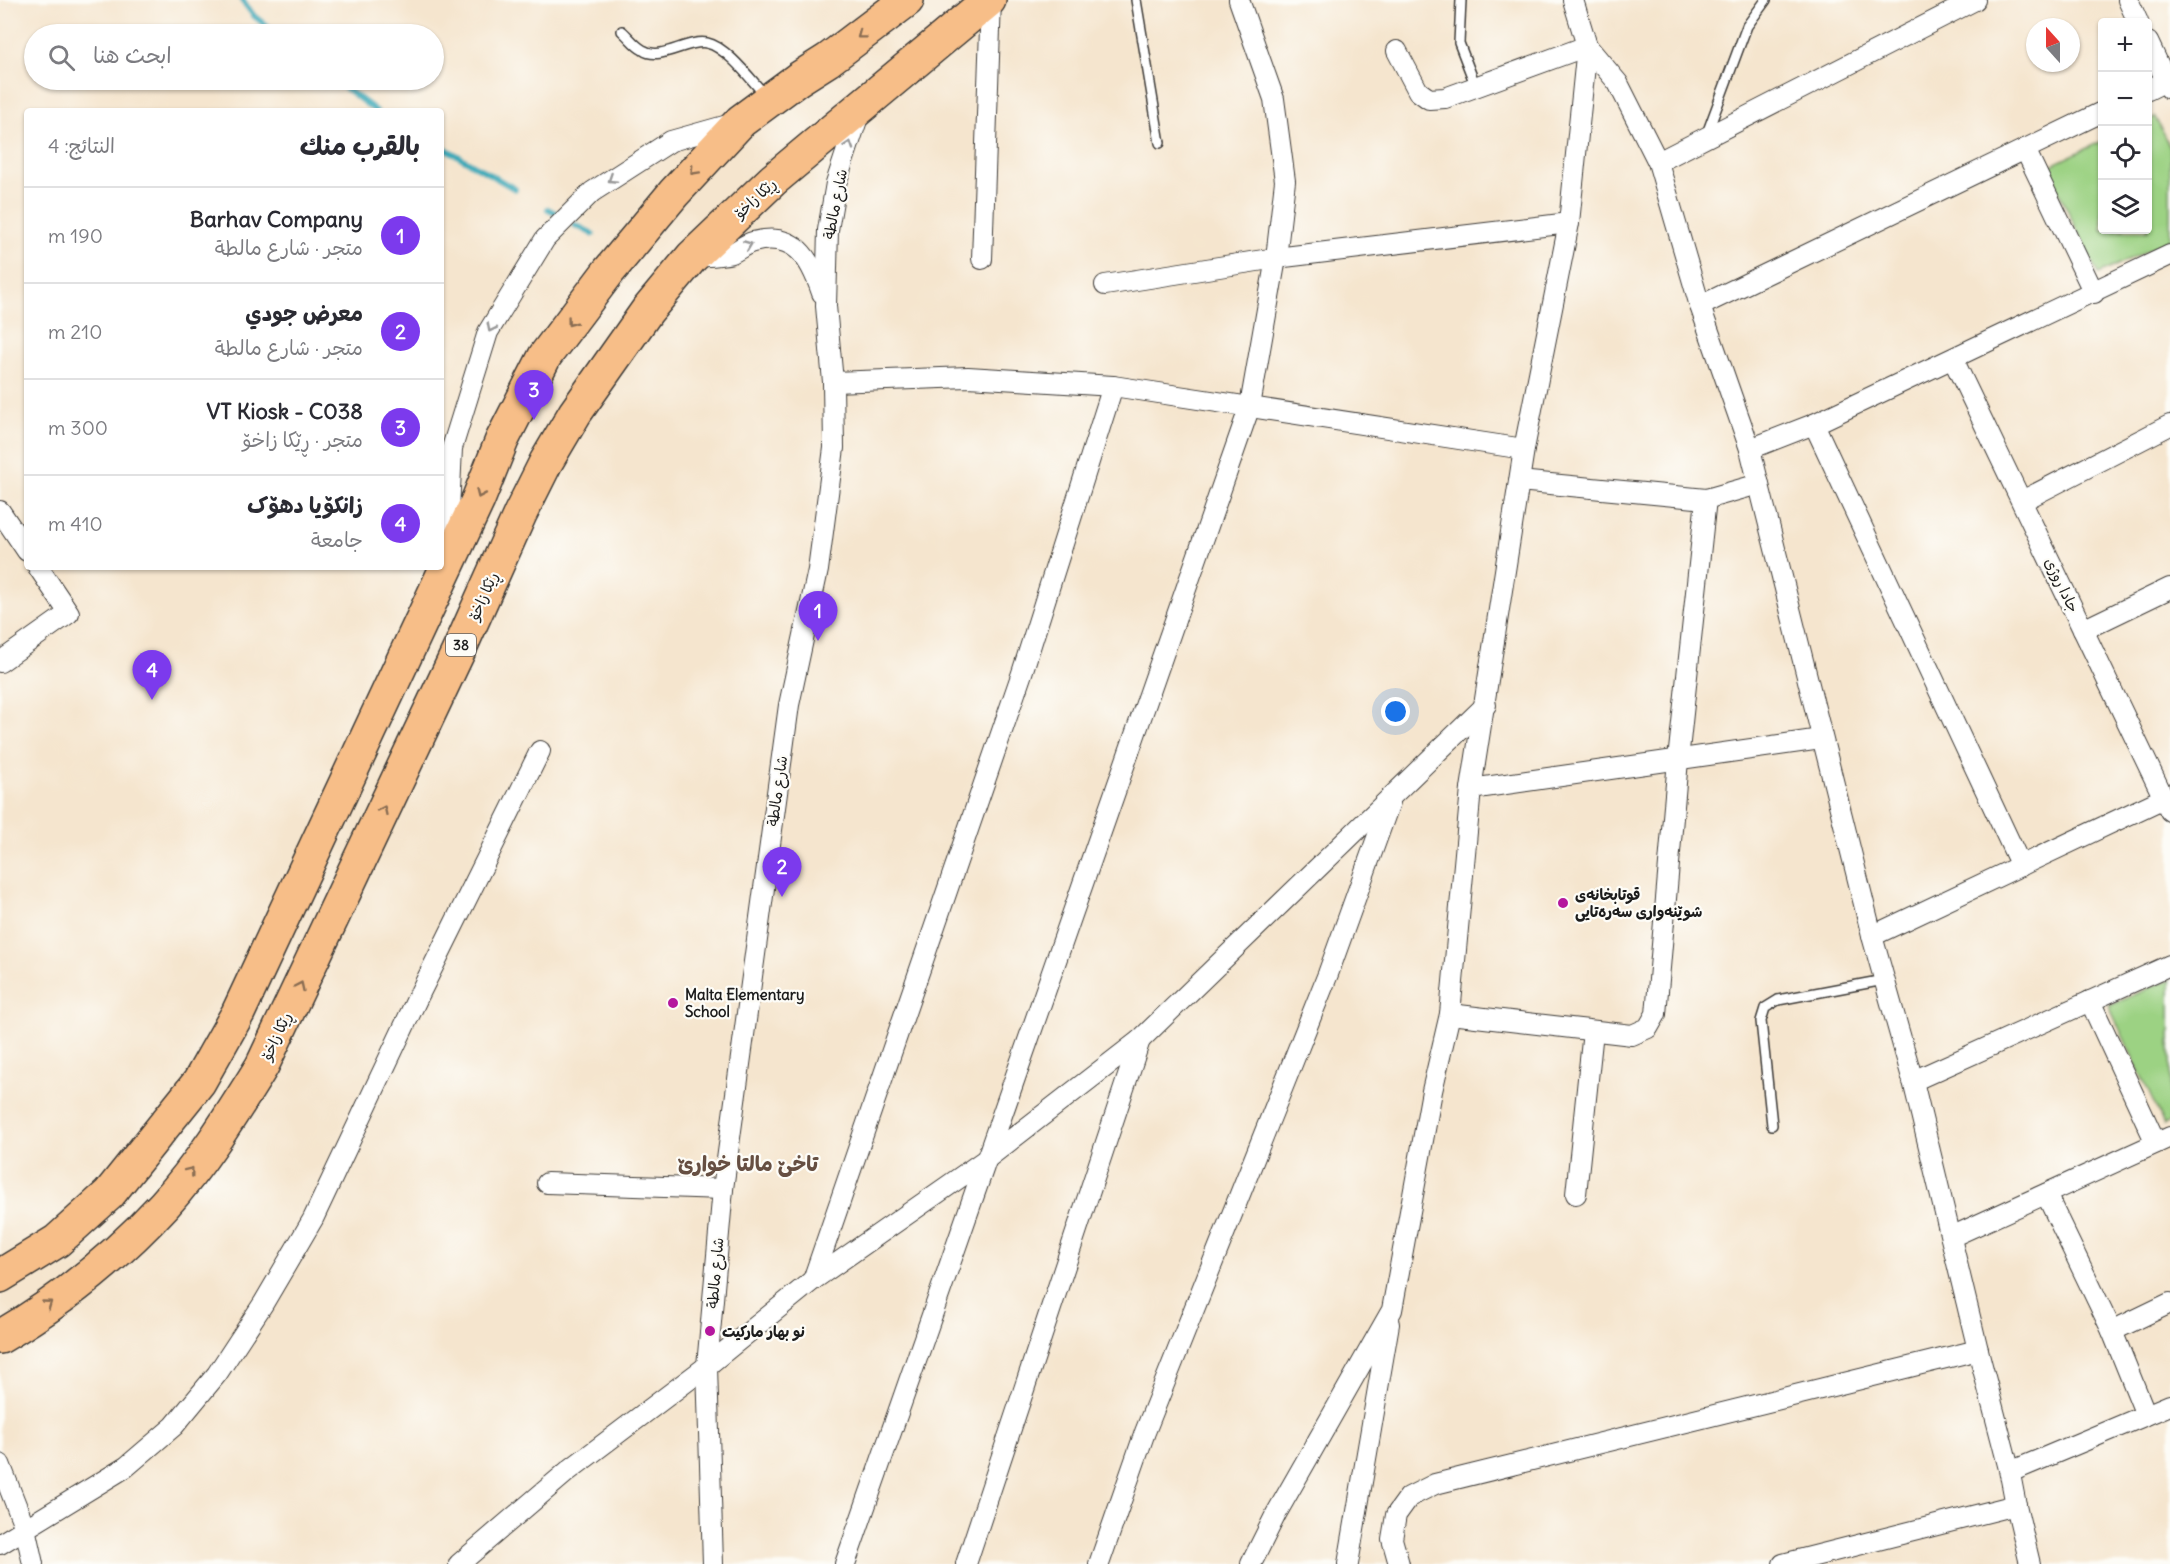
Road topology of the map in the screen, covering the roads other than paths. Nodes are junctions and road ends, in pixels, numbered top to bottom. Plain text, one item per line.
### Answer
1 (990, 0) edge
2 (1136, 0) edge
3 (1239, 0) edge
4 (1461, 0) edge
5 (1573, 0) edge
6 (1766, 0) edge
7 (1975, 0) edge
8 (2128, 0) edge
9 (904, 1) edge
10 (2136, 18) edge
11 (622, 31) dead end
12 (1587, 46) junction
13 (1397, 51) dead end
14 (2152, 51) edge
15 (2168, 85) edge
16 (1476, 87) junction
17 (2152, 89) edge
18 (770, 100) junction
19 (862, 105) junction
20 (2098, 114) edge
21 (741, 122) junction
22 (1705, 138) junction
23 (1160, 143) dead end
24 (2025, 149) junction
25 (1658, 162) junction
26 (1569, 223) junction
27 (2170, 255) edge
28 (692, 257) junction
29 (1276, 258) junction
30 (982, 259) dead end
31 (1105, 285) dead end
32 (2094, 293) junction
33 (826, 306) junction
34 (1700, 306) junction
35 (1953, 359) junction
36 (833, 382) junction
37 (1113, 386) junction
38 (1250, 406) junction
39 (1814, 424) junction
40 (2170, 425) edge
41 (502, 440) junction
42 (1524, 448) junction
43 (1750, 449) junction
44 (546, 462) junction
45 (1519, 480) junction
46 (1759, 484) junction
47 (1706, 498) junction
48 (2022, 501) junction
49 (0, 511) edge
50 (24, 547) edge
51 (447, 564) junction
52 (40, 570) edge
53 (2170, 588) edge
54 (2083, 630) junction
55 (0, 662) edge
56 (1486, 705) junction
57 (1821, 739) junction
58 (540, 751) dead end
59 (1678, 760) junction
60 (1472, 789) junction
61 (1391, 798) junction
62 (2167, 805) edge
63 (2021, 866) junction
64 (1872, 936) junction
65 (2170, 965) edge
66 (1884, 980) junction
67 (2090, 1001) junction
68 (1450, 1014) junction
69 (1593, 1031) junction
70 (1140, 1040) junction
71 (1913, 1081) junction
72 (1772, 1125) dead end
73 (2163, 1140) edge
74 (985, 1160) junction
75 (547, 1183) dead end
76 (723, 1189) junction
77 (1576, 1194) dead end
78 (2046, 1194) junction
79 (1951, 1238) junction
80 (0, 1276) edge
81 (813, 1280) junction
82 (2170, 1303) edge
83 (1391, 1310) junction
84 (2112, 1331) junction
85 (0, 1337) edge
86 (1978, 1350) junction
87 (707, 1366) junction
88 (2170, 1405) edge
89 (2146, 1415) junction
90 (0, 1464) edge
91 (2010, 1472) junction
92 (2016, 1505) junction
93 (25, 1528) junction
94 (0, 1544) edge
95 (480, 1555) edge
96 (33, 1564) edge
97 (459, 1564) edge
98 (713, 1564) edge
99 (845, 1564) edge
100 (966, 1564) edge
101 (1099, 1564) edge
102 (1251, 1564) edge
103 (1348, 1564) edge
104 (1399, 1564) edge
105 (1783, 1564) edge
106 (2030, 1564) edge

1 - 19 highway, ڕێکا زاخۆ / 38
1 - 30 street
2 - 23 lane
3 - 29 street
4 - 16 lane
5 - 12 street
6 - 22 lane
7 - 22 street
8 - 10 street
9 -> 18 highway
11 - 18 lane
12 - 16 street
12 - 25 street
12 - 26 street
13 - 16 street
14 - 15 street
15 - 17 street
18 - 21 highway
19 - 28 highway, ڕێکا زاخۆ / 38
33 -> 19 street, شارع مالطة
20 - 24 street
21 -> 41 highway
21 -> 51 street
22 - 25 street
24 - 32 street
24 - 34 street
25 - 34 street
26 - 29 street
26 - 42 street
27 - 32 street
28 -> 33 street, شارع مالطة
28 - 44 highway, ڕێکا زاخۆ / 38
29 - 31 street
29 - 38 street
32 - 35 street
33 - 36 street, شارع مالطة
34 - 43 street
35 - 39 street
35 - 48 street, جادا روژی
36 - 37 street
36 - 76 street, شارع مالطة
37 - 38 street
37 - 81 street
38 - 42 street
38 - 74 street
39 - 43 street
39 - 63 street
40 - 48 street
41 - 44 highway
41 -> 51 highway
42 - 45 street
43 - 46 street
85 -> 44 highway, ڕێکا زاخۆ / 38
45 - 47 street
45 - 56 street
46 - 47 street
46 - 57 street
47 - 59 street
48 - 54 street, جادا روژی
49 - 50 street
51 - 80 highway
52 - 55 street
53 - 54 street
54 - 62 street, جادا روژی
56 - 60 street
56 - 61 street
57 - 59 street
57 - 64 street
58 - 93 street
59 - 60 street
59 - 69 street
60 - 68 street
61 - 70 street
61 - 101 street
62 - 63 street
63 - 64 street
64 - 66 street
65 - 67 street
66 - 71 street
66 - 72 lane
67 - 71 street
67 - 73 street
68 - 69 street
68 - 83 street
69 - 77 street
70 - 74 street
70 - 100 street
71 - 79 street
73 - 78 street
74 - 81 street
74 - 99 street
75 - 76 street
76 - 87 street, شارع مالطة
78 - 79 street
78 - 84 street
79 - 86 street
81 - 87 street
82 - 84 street
83 - 102 street
83 - 103 street
84 - 89 street
86 - 91 street
86 - 104 street
87 - 95 street
87 - 98 street, شارع مالطة
88 - 89 street
89 - 91 street
90 - 93 street
91 - 92 street
92 - 105 street
92 - 106 street
93 - 94 street
93 - 96 street
95 - 97 street

